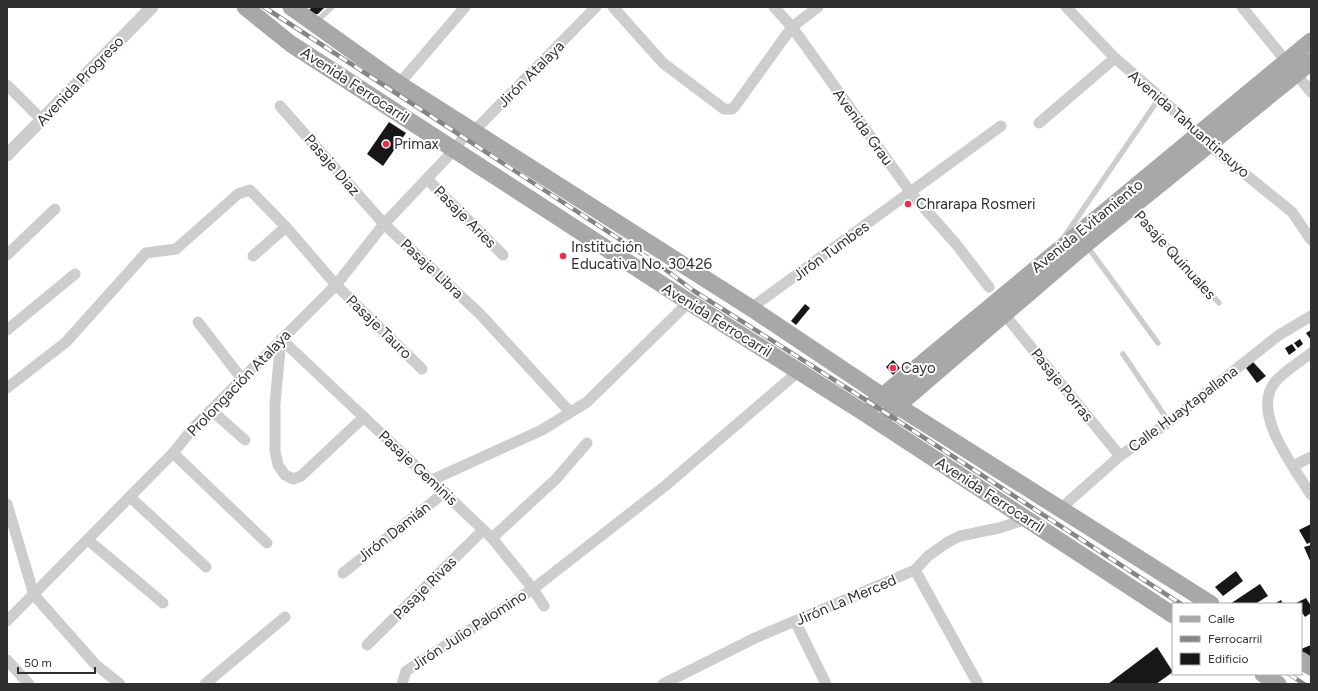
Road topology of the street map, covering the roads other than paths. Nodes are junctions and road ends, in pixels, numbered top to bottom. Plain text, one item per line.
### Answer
1 (152, 7) edge
2 (245, 7) edge
3 (290, 7) edge
4 (332, 7) edge
5 (465, 7) edge
6 (596, 7) edge
7 (613, 7) edge
8 (774, 7) edge
9 (818, 7) edge
10 (1066, 7) edge
11 (1242, 7) edge
12 (313, 24) junction
13 (792, 28) junction
14 (1311, 41) edge
15 (1115, 58) junction
16 (1286, 61) junction
17 (1311, 62) edge
18 (1298, 74) junction
19 (399, 84) junction
20 (7, 85) edge
21 (1311, 92) edge
22 (1160, 97) junction
23 (280, 106) dead end
24 (42, 120) junction
25 (1039, 124) dead end
26 (1001, 126) dead end
27 (464, 140) junction
28 (1204, 140) junction
29 (7, 155) edge
30 (427, 179) junction
31 (911, 193) junction
32 (1132, 206) junction
33 (55, 209) dead end
34 (384, 224) junction
35 (286, 227) junction
36 (1311, 240) edge
37 (1086, 244) junction
38 (1052, 254) junction
39 (7, 255) edge
40 (503, 255) dead end
41 (253, 256) dead end
42 (75, 274) dead end
43 (336, 285) junction
44 (990, 287) dead end
45 (689, 302) junction
46 (1219, 303) dead end
47 (751, 308) junction
48 (1004, 314) junction
49 (1311, 316) edge
50 (198, 322) dead end
51 (7, 330) edge
52 (281, 339) junction
53 (1158, 343) dead end
54 (1311, 353) edge
55 (1123, 354) dead end
56 (422, 369) dead end
57 (799, 371) junction
58 (242, 379) junction
59 (7, 388) edge
60 (882, 395) junction
61 (896, 405) junction
62 (211, 410) junction
63 (570, 412) junction
64 (864, 412) junction
65 (364, 417) junction
66 (878, 421) junction
67 (1170, 422) junction
68 (245, 440) dead end
69 (588, 443) dead end
70 (173, 453) junction
71 (1120, 456) junction
72 (1311, 457) edge
73 (1293, 466) junction
74 (432, 480) junction
75 (445, 492) junction
76 (1311, 495) edge
77 (130, 497) junction
78 (7, 504) edge
79 (1060, 509) junction
80 (1027, 519) junction
81 (483, 530) junction
82 (492, 538) junction
83 (88, 540) junction
84 (268, 543) dead end
85 (206, 567) dead end
86 (915, 570) junction
87 (343, 573) dead end
88 (533, 589) junction
89 (34, 595) junction
90 (163, 603) dead end
91 (1210, 603) edge
92 (544, 606) dead end
93 (1172, 614) edge
94 (285, 617) dead end
95 (7, 621) edge
96 (795, 621) junction
97 (367, 645) dead end
98 (7, 660) edge
99 (1302, 661) edge
100 (1311, 667) edge
101 (1264, 675) edge
102 (29, 684) edge
103 (120, 684) edge
104 (205, 684) edge
105 (402, 684) edge
106 (663, 684) edge
107 (826, 684) edge
108 (978, 684) edge
109 (1278, 684) edge

1 - 24 street, Avenida Progreso
2 - 27 main road, Avenida Ferrocarril
3 - 12 main road, Avenida Ferrocarril
4 - 12 lane
5 - 19 street
6 - 27 street, Jirón Atalaya
7 - 13 street
8 - 13 street, Avenida Grau
9 - 13 street
10 - 15 street, Avenida Tahuantinsuyo
11 - 16 street
12 - 19 main road, Avenida Ferrocarril
13 - 31 street, Avenida Grau
14 - 16 main road, Avenida Evitamiento
15 - 22 street, Avenida Tahuantinsuyo
15 - 25 street
16 - 18 street
16 - 28 main road, Avenida Evitamiento
17 - 18 main road, Avenida Evitamiento
18 - 21 street
18 - 28 main road, Avenida Evitamiento
19 - 27 main road, Avenida Ferrocarril
20 - 24 street
22 - 28 street, Avenida Tahuantinsuyo
22 - 38 lane
23 - 34 street, Pasaje Diaz
24 - 29 street, Avenida Progreso
26 - 31 street, Jirón Tumbes
27 - 30 street, Prolongación Atalaya
27 - 45 main road, Avenida Ferrocarril
27 - 47 main road, Avenida Ferrocarril
28 - 32 main road, Avenida Evitamiento
28 - 36 street, Avenida Tahuantinsuyo
28 - 38 main road, Avenida Evitamiento
30 - 34 street, Prolongación Atalaya
30 - 40 street, Pasaje Aries
31 - 44 street, Avenida Grau
31 - 47 street, Jirón Tumbes
32 - 37 main road, Avenida Evitamiento
32 - 46 lane, Pasaje Quinuales
33 - 39 street
34 - 43 street, Prolongación Atalaya
34 - 63 street, Pasaje Libra
35 - 41 street
35 - 43 street, Pasaje Tauro
35 - 59 street, Pasaje Tauro
37 - 48 main road, Avenida Evitamiento
37 - 53 lane
38 - 60 main road, Avenida Evitamiento
42 - 51 street
43 - 52 street, Prolongación Atalaya
43 - 56 street, Pasaje Tauro
45 - 57 main road, Avenida Ferrocarril
45 - 63 street
47 - 60 main road, Avenida Ferrocarril
48 - 61 main road, Avenida Evitamiento
48 - 71 street, Pasaje Porras
49 - 67 street, Calle Huaytapallana
50 - 58 street
52 - 58 street, Prolongación Atalaya
52 - 65 street, Pasaje Geminis
52 - 65 street
54 - 73 street
55 - 67 lane
57 - 64 main road, Avenida Ferrocarril
57 - 88 street, Jirón Julio Palomino
58 - 62 street, Prolongación Atalaya
60 - 61 main road, Avenida Ferrocarril
60 - 64 main road, Avenida Evitamiento
61 - 66 main road, Avenida Evitamiento
61 - 79 main road, Avenida Ferrocarril
62 - 68 street
62 - 70 street, Prolongación Atalaya
63 - 74 street
64 - 66 main road, Avenida Ferrocarril
65 - 74 street, Pasaje Geminis
66 - 80 main road, Avenida Ferrocarril
67 - 71 street, Calle Huaytapallana
69 - 82 street
70 - 77 street, Prolongación Atalaya
70 - 84 street
71 - 79 street, Calle Huaytapallana
72 - 73 street
73 - 76 street
74 - 75 street, Pasaje Geminis
75 - 81 street, Pasaje Geminis
75 - 87 street, Jirón Damián
77 - 83 street, Prolongación Atalaya
77 - 85 street
78 - 89 street
79 - 91 main road, Avenida Ferrocarril
80 - 86 street, Jirón La Merced
80 - 93 main road, Avenida Ferrocarril
81 - 82 street, Pasaje Geminis
81 - 97 street, Pasaje Rivas
82 - 88 street, Pasaje Geminis
83 - 89 street, Prolongación Atalaya
83 - 90 street
86 - 96 street, Jirón La Merced
86 - 108 street
88 - 92 street, Pasaje Geminis
88 - 105 street, Jirón Julio Palomino
89 - 95 street, Prolongación Atalaya
89 - 103 street
94 - 104 street
96 - 106 street, Jirón La Merced
96 - 107 street
98 - 102 street
99 - 100 main road
101 - 109 main road

